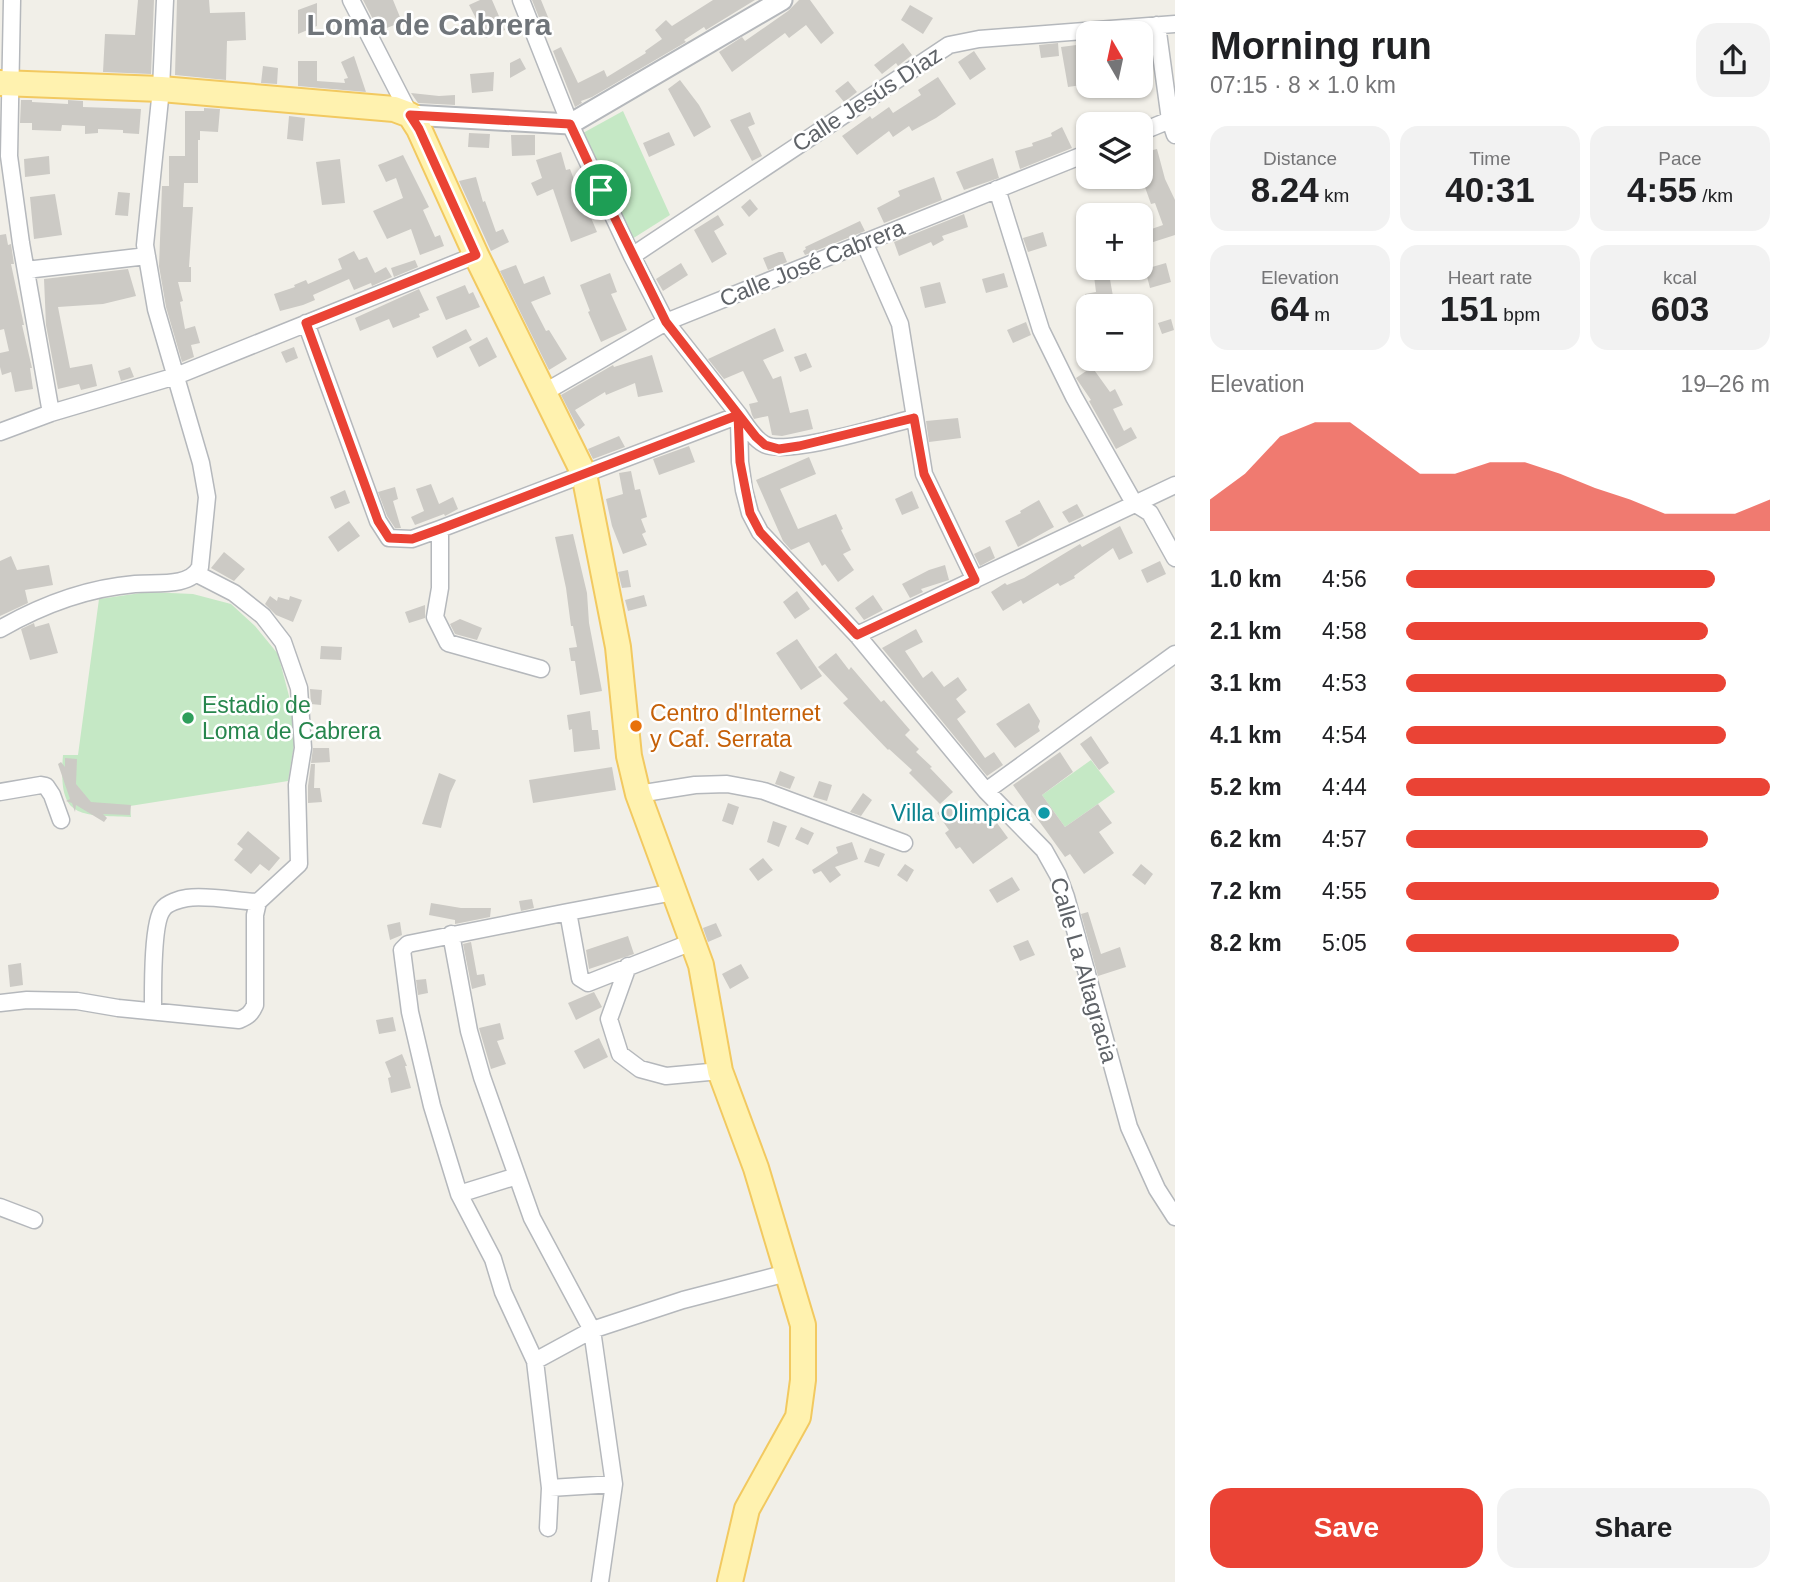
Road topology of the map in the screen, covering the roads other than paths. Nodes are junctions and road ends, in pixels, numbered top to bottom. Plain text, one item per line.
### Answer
1 (12, 0) edge
2 (165, 0) edge
3 (351, 0) edge
4 (521, 0) edge
5 (782, 0) edge
6 (1175, 24) edge
7 (1157, 25) junction
8 (6, 83) edge
9 (161, 89) junction
10 (410, 115) junction
11 (570, 124) junction
12 (1173, 128) edge
13 (1153, 130) edge
14 (1076, 158) edge
15 (997, 188) junction
16 (864, 242) junction
17 (476, 255) junction
18 (147, 256) junction
19 (632, 256) junction
20 (26, 270) junction
21 (666, 322) junction
22 (306, 323) junction
23 (176, 376) junction
24 (545, 392) junction
25 (51, 413) junction
26 (738, 415) junction
27 (914, 418) junction
28 (0, 432) edge
29 (584, 474) junction
30 (1175, 485) edge
31 (1135, 503) junction
32 (440, 529) junction
33 (1175, 558) edge
34 (197, 574) junction
35 (975, 580) junction
36 (0, 629) edge
37 (857, 635) junction
38 (1175, 654) edge
39 (541, 669) dead end
40 (986, 791) junction
41 (0, 792) edge
42 (638, 794) junction
43 (61, 820) dead end
44 (904, 843) dead end
45 (674, 892) junction
46 (258, 902) junction
47 (568, 912) junction
48 (451, 934) junction
49 (692, 942) junction
50 (628, 966) junction
51 (0, 1003) edge
52 (153, 1010) junction
53 (720, 1071) junction
54 (517, 1176) junction
55 (459, 1194) junction
56 (0, 1207) edge
57 (1175, 1217) edge
58 (34, 1220) dead end
59 (787, 1273) junction
60 (592, 1330) junction
61 (535, 1361) junction
62 (614, 1485) junction
63 (550, 1488) junction
64 (548, 1528) dead end
65 (600, 1582) edge
66 (730, 1582) edge

1 - 8 street
2 - 9 street
3 - 10 street
4 - 11 street
5 - 11 street
6 - 7 street, Calle Jesús Díaz
7 - 12 street
7 - 19 street, Calle Jesús Díaz
8 - 9 main road
8 - 20 street
9 - 10 main road
9 - 18 street
10 - 11 street
10 - 17 main road
11 - 19 street
12 - 13 street
14 - 15 street, Calle José Cabrera
15 - 16 street, Calle José Cabrera
15 - 31 street
16 - 21 street, Calle José Cabrera
16 - 27 street
17 - 22 street
17 - 24 main road
18 - 20 street
18 - 23 street
19 - 21 street
20 - 25 street
21 - 24 street, Calle José Cabrera
21 - 26 street
22 - 23 street
22 - 32 street
23 - 25 street
23 - 34 street
24 - 29 main road
25 - 28 street
26 - 27 street
26 - 29 street
26 - 37 street, Calle La Altagracia
27 - 35 street
29 - 32 street
29 - 42 main road
30 - 31 street
31 - 33 street
31 - 35 street
32 - 39 street
34 - 36 street
34 - 46 street
35 - 37 street
37 - 40 street, Calle La Altagracia
38 - 40 street
40 - 57 street, Calle La Altagracia
41 - 43 street
42 - 44 street
42 - 45 main road
45 - 47 street
45 - 49 main road
46 - 52 street
46 - 52 street
47 - 48 street
47 - 50 street
48 - 54 street
48 - 55 street
49 - 50 street
49 - 53 main road
50 - 53 street
51 - 52 street
53 - 59 main road
54 - 55 street
54 - 60 street
55 - 61 street
56 - 58 street
59 - 60 street
59 - 66 main road
60 - 61 street
60 - 62 street
61 - 63 street
62 - 63 street
62 - 65 street
63 - 64 street

